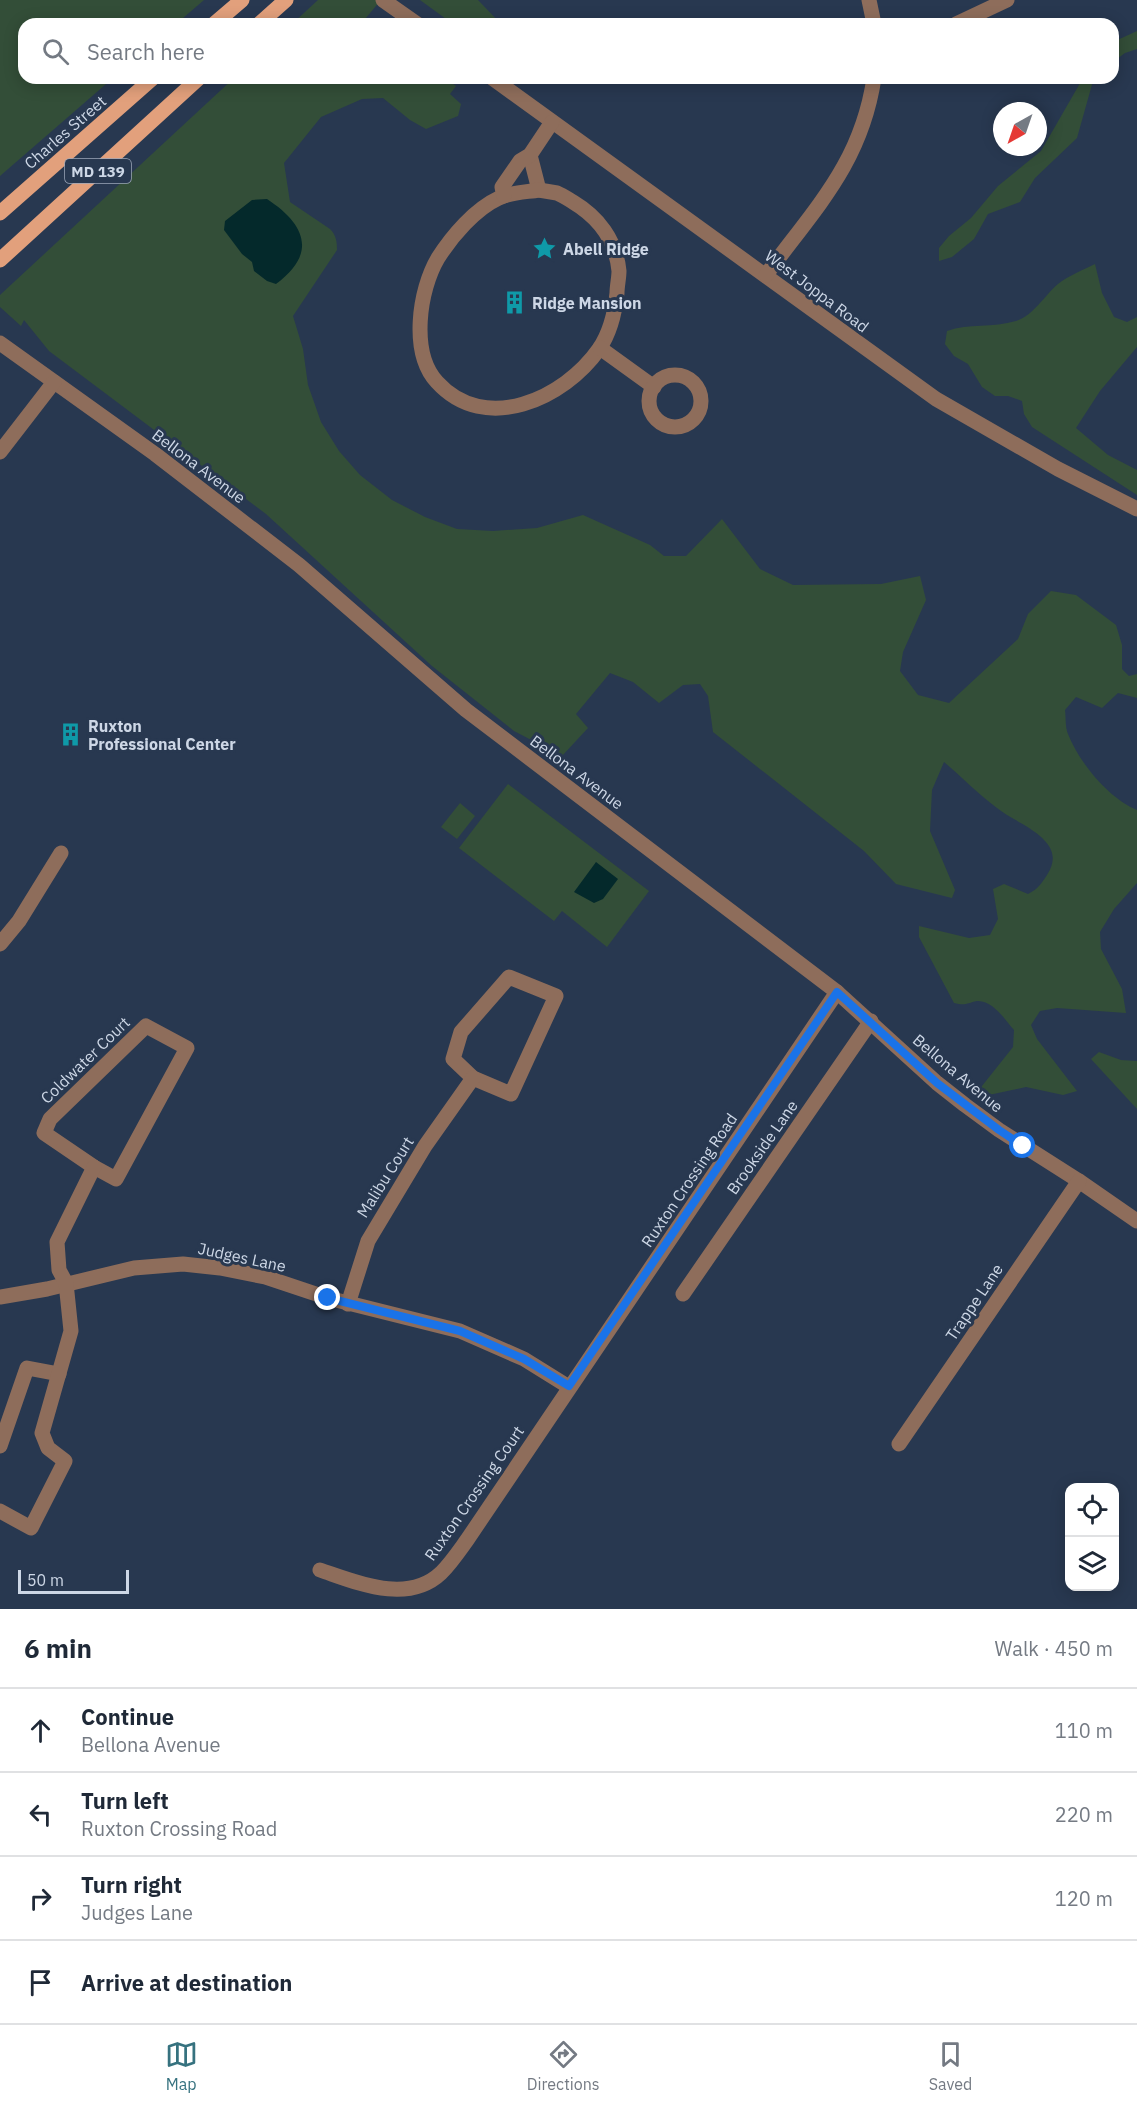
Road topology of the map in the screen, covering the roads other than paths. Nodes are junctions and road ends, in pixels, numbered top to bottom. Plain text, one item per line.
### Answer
1 (242, 0) edge
2 (286, 0) edge
3 (869, 0) edge
4 (1007, 0) edge
5 (387, 3) edge
6 (221, 18) edge
7 (266, 18) edge
8 (408, 18) edge
9 (873, 18) edge
10 (969, 18) edge
11 (146, 84) edge
12 (192, 84) edge
13 (500, 84) edge
14 (872, 84) edge
15 (552, 122) junction
16 (530, 155) junction
17 (539, 190) junction
18 (504, 196) junction
19 (0, 213) edge
20 (0, 260) edge
21 (766, 275) junction
22 (0, 343) edge
23 (600, 348) junction
24 (54, 382) junction
25 (654, 387) dead end
26 (0, 452) edge
27 (1137, 508) edge
28 (61, 854) dead end
29 (0, 944) edge
30 (837, 992) junction
31 (871, 1021) junction
32 (473, 1078) junction
33 (94, 1167) junction
34 (1079, 1181) junction
35 (1137, 1221) edge
36 (66, 1283) junction
37 (683, 1294) dead end
38 (0, 1297) edge
39 (348, 1304) junction
40 (59, 1374) junction
41 (569, 1386) junction
42 (899, 1444) dead end
43 (0, 1446) edge
44 (0, 1511) edge
45 (320, 1570) dead end

1 - 6 main road
2 - 7 main road
3 - 9 street
4 - 10 street
5 - 8 street
11 - 19 main road, Charles Street / MD 139
12 - 20 main road, MD 139
13 - 15 street, West Joppa Road
14 - 21 street
15 - 16 street
15 - 21 street, West Joppa Road
16 - 17 street
16 - 18 street
17 - 18 street
17 - 23 street
18 - 23 street
21 - 27 street, West Joppa Road
22 - 24 street, Bellona Avenue
23 - 25 street
24 - 26 street
24 - 30 street, Bellona Avenue
28 - 29 street
30 - 31 street, Bellona Avenue
30 - 41 street, Ruxton Crossing Road
31 - 34 street, Bellona Avenue
31 - 37 street, Brookside Lane
32 - 32 street
32 - 39 street, Malibu Court
33 - 33 street, Coldwater Court
33 - 36 street
34 - 35 street, Bellona Avenue
34 - 42 street, Trappe Lane
36 - 38 street, Judges Lane
36 - 39 street, Judges Lane
36 - 40 street
39 - 41 street, Judges Lane
40 - 43 street
40 - 44 street
41 - 45 street, Ruxton Crossing Court

